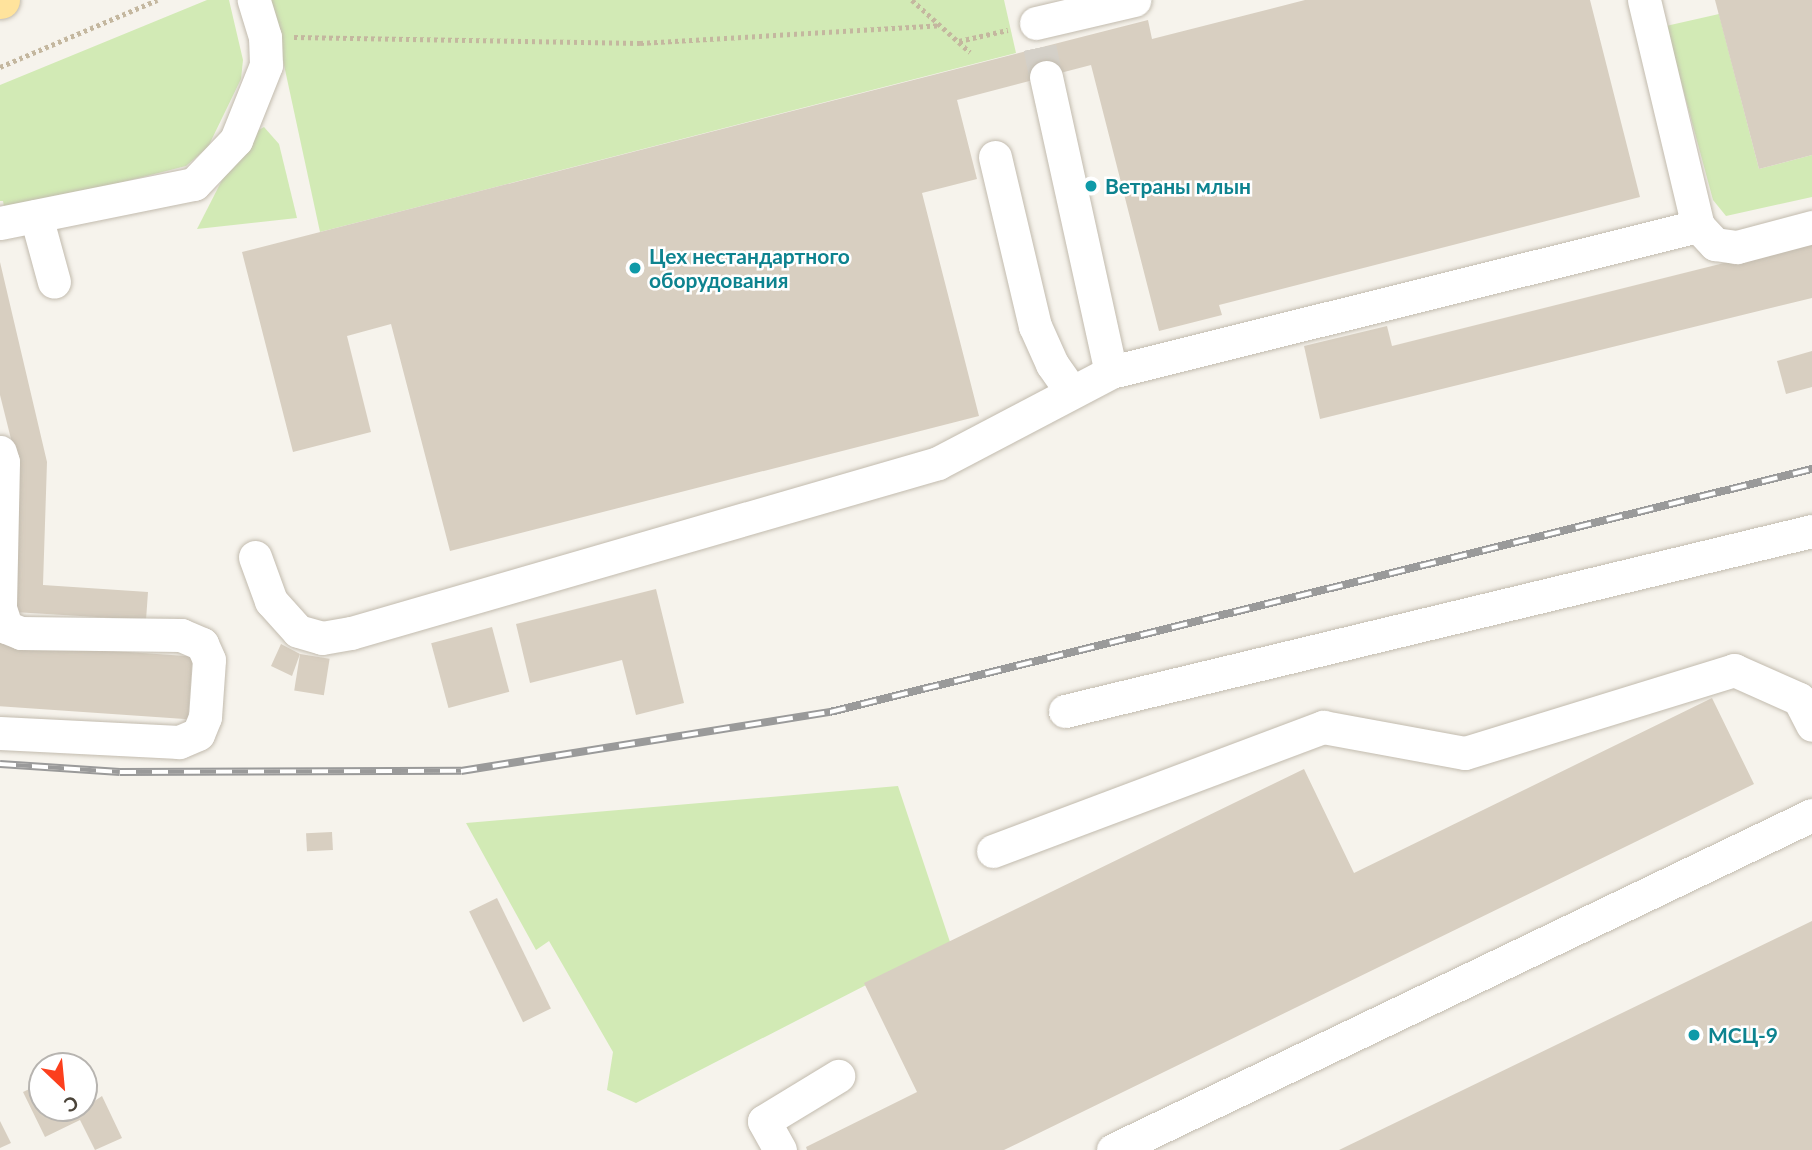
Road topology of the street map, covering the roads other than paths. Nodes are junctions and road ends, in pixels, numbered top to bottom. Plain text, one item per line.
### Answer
1 (254, 0) edge
2 (1134, 0) edge
3 (1644, 0) edge
4 (1038, 37) edge
5 (995, 157) dead end
6 (36, 216) junction
7 (0, 223) edge
8 (1698, 226) junction
9 (1812, 227) edge
10 (54, 282) dead end
11 (1111, 372) junction
12 (1071, 391) junction
13 (0, 452) edge
14 (1812, 531) edge
15 (255, 557) dead end
16 (1065, 711) dead end
17 (1812, 725) edge
18 (0, 733) edge
19 (1812, 815) edge
20 (993, 851) dead end
21 (838, 1076) dead end
22 (780, 1150) edge
23 (1113, 1150) edge

1 - 6 lane
2 - 4 lane
3 - 8 lane
4 - 11 lane
5 - 12 lane
6 - 7 lane
6 - 10 lane
8 - 9 lane
8 - 11 lane
11 - 12 lane
12 - 15 lane
13 - 18 lane
14 - 16 lane
17 - 20 lane
19 - 23 lane
21 - 22 lane

